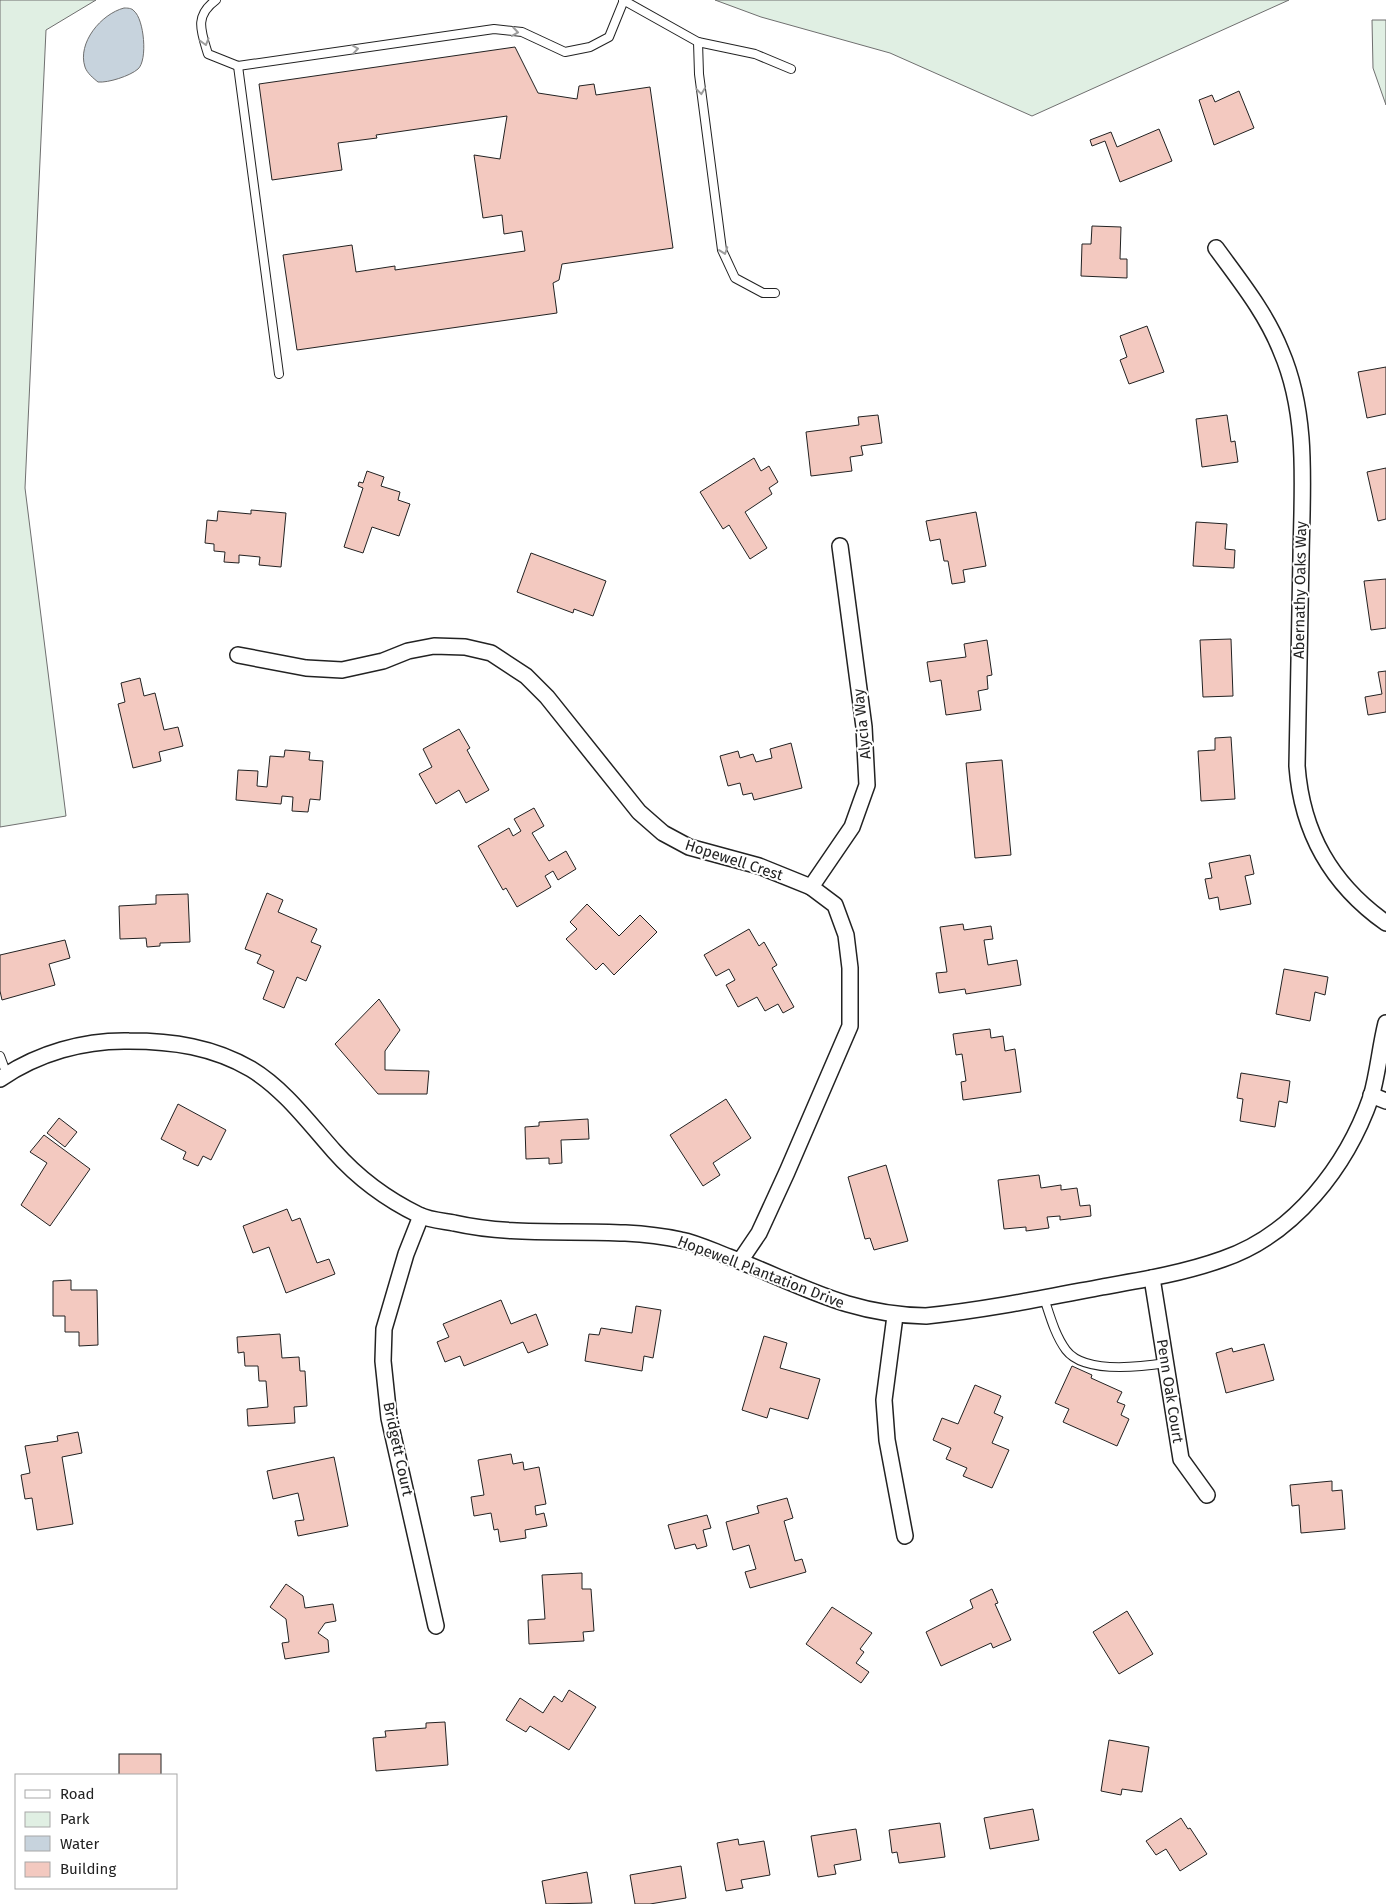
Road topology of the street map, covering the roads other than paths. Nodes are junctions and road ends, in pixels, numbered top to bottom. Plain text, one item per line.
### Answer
1 (216, 0) edge
2 (624, 0) edge
3 (698, 42) junction
4 (238, 66) junction
5 (791, 69) dead end
6 (1216, 248) dead end
7 (775, 293) dead end
8 (279, 374) dead end
9 (840, 546) dead end
10 (238, 655) dead end
11 (811, 886) junction
12 (1386, 923) edge
13 (1386, 1023) edge
14 (0, 1056) edge
15 (3, 1077) edge
16 (1371, 1095) junction
17 (1386, 1101) edge
18 (421, 1216) junction
19 (740, 1261) junction
20 (1152, 1278) junction
21 (1044, 1298) junction
22 (895, 1316) junction
23 (1166, 1363) junction
24 (1207, 1495) dead end
25 (906, 1536) dead end
26 (436, 1626) dead end

1 -> 4 lane
2 - 3 lane
4 -> 2 lane
3 - 5 lane
3 -> 7 lane
4 - 8 lane
6 - 12 street, Abernathy Oaks Way
9 - 11 street, Alycia Way
10 - 11 street, Hopewell Crest
11 - 19 street, Hopewell Crest
13 - 16 street, Hopewell Plantation Drive
14 - 15 lane
15 - 18 street, Hopewell Plantation Drive
16 - 17 street
16 - 20 street, Hopewell Plantation Drive
18 - 19 street, Hopewell Plantation Drive
18 - 26 street, Bridgett Court
19 - 22 street, Hopewell Plantation Drive
20 - 21 street, Hopewell Plantation Drive
20 - 23 street, Penn Oak Court
21 - 22 street, Hopewell Plantation Drive
21 - 23 lane
22 - 25 street
23 - 24 street, Penn Oak Court

